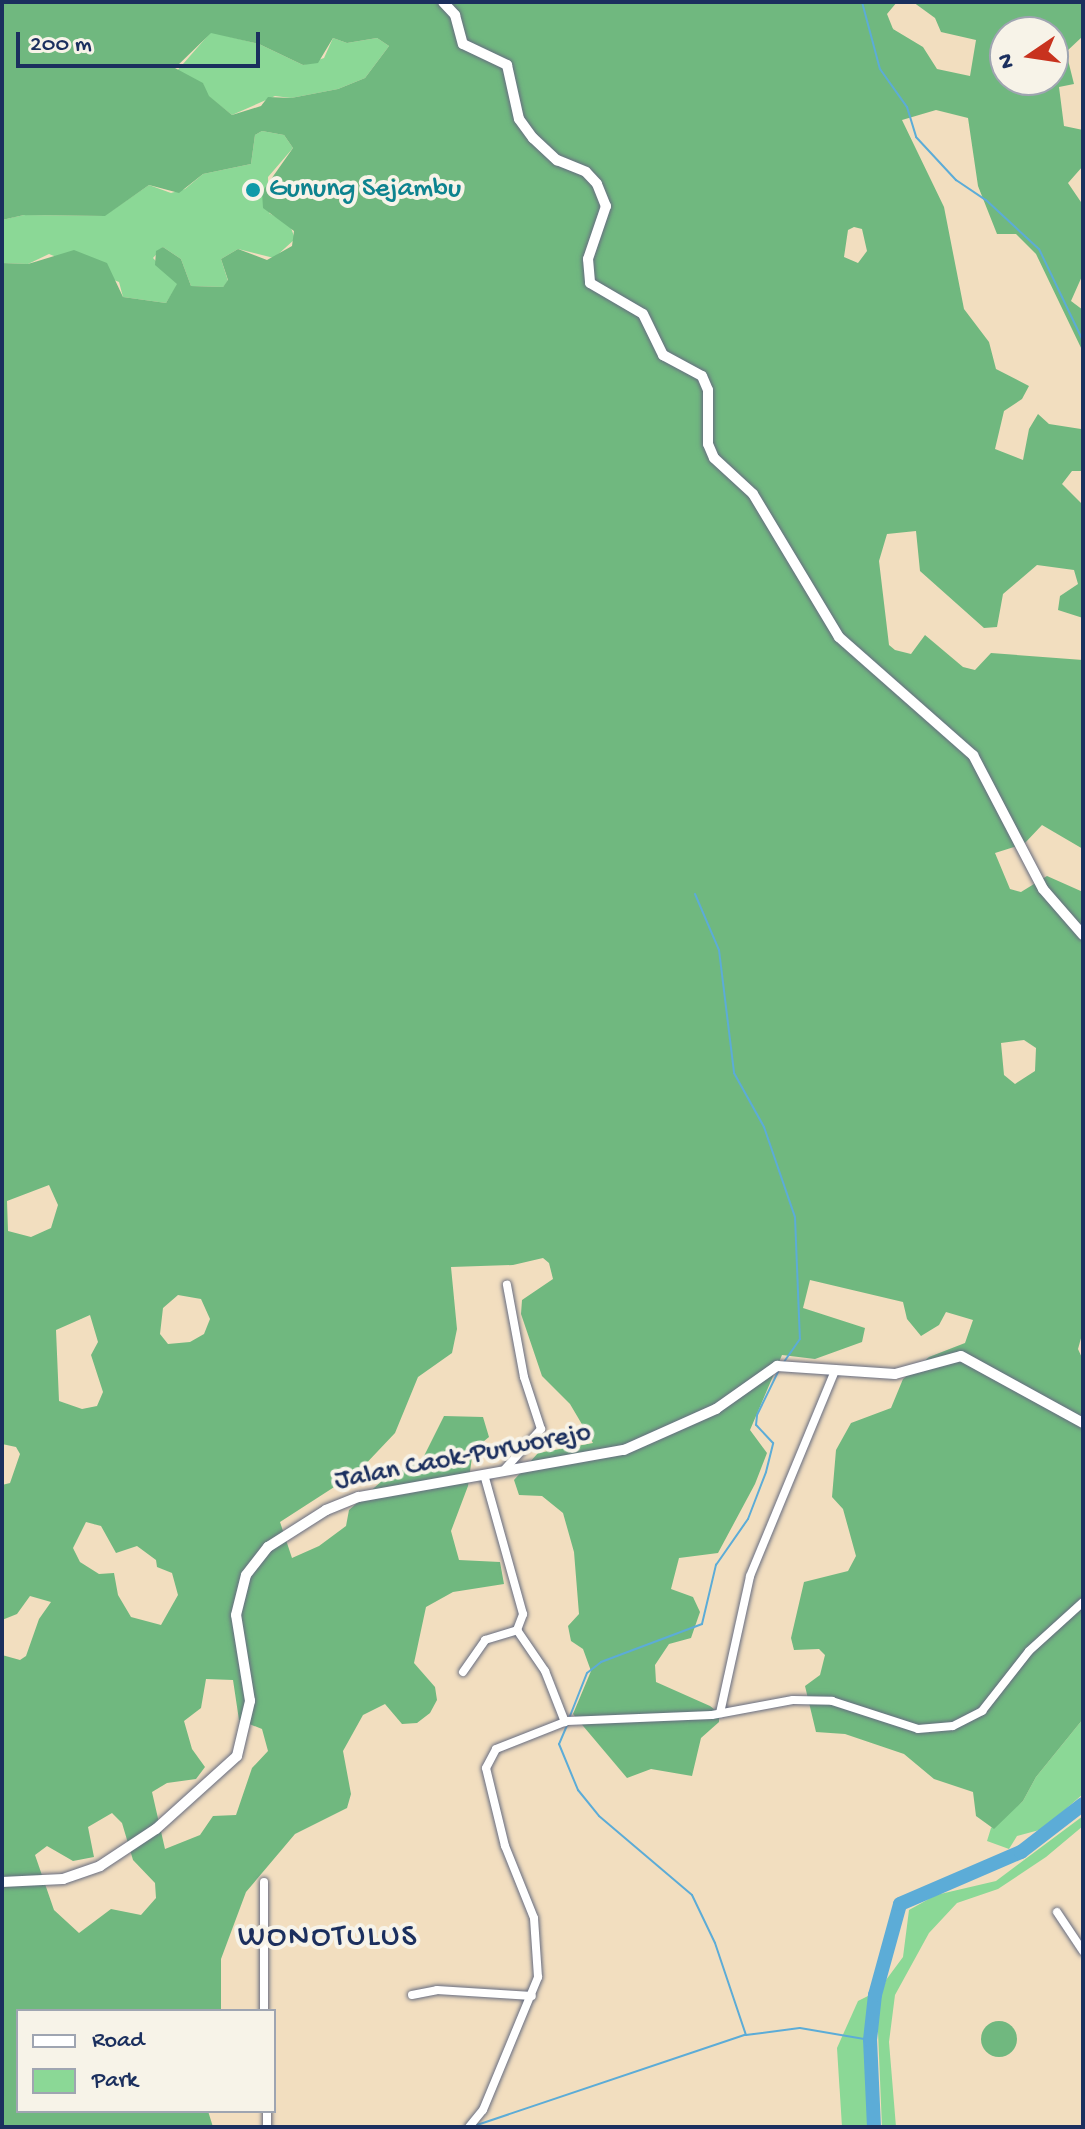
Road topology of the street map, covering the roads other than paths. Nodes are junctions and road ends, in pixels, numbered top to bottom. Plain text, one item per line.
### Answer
1 (443, 2) edge
2 (1083, 935) edge
3 (507, 1285) dead end
4 (834, 1373) junction
5 (1083, 1423) edge
6 (505, 1469) junction
7 (484, 1474) junction
8 (1083, 1602) edge
9 (517, 1630) junction
10 (463, 1672) dead end
11 (720, 1713) junction
12 (569, 1721) junction
13 (2, 1882) edge
14 (264, 1882) dead end
15 (1057, 1912) dead end
16 (1083, 1951) edge
17 (412, 1995) dead end
18 (532, 1996) junction
19 (264, 2009) edge
20 (469, 2126) edge

1 - 2 street
3 - 6 street
4 - 5 street, Jalan Caok-Purworejo
4 - 6 street, Jalan Caok-Purworejo
4 - 11 street
6 - 7 street, Jalan Caok-Purworejo
7 - 9 street
7 - 13 street, Jalan Caok-Purworejo
8 - 11 street
9 - 10 street
9 - 12 street
11 - 12 street
12 - 18 street
14 - 19 street
15 - 16 street
17 - 18 street
18 - 20 street

